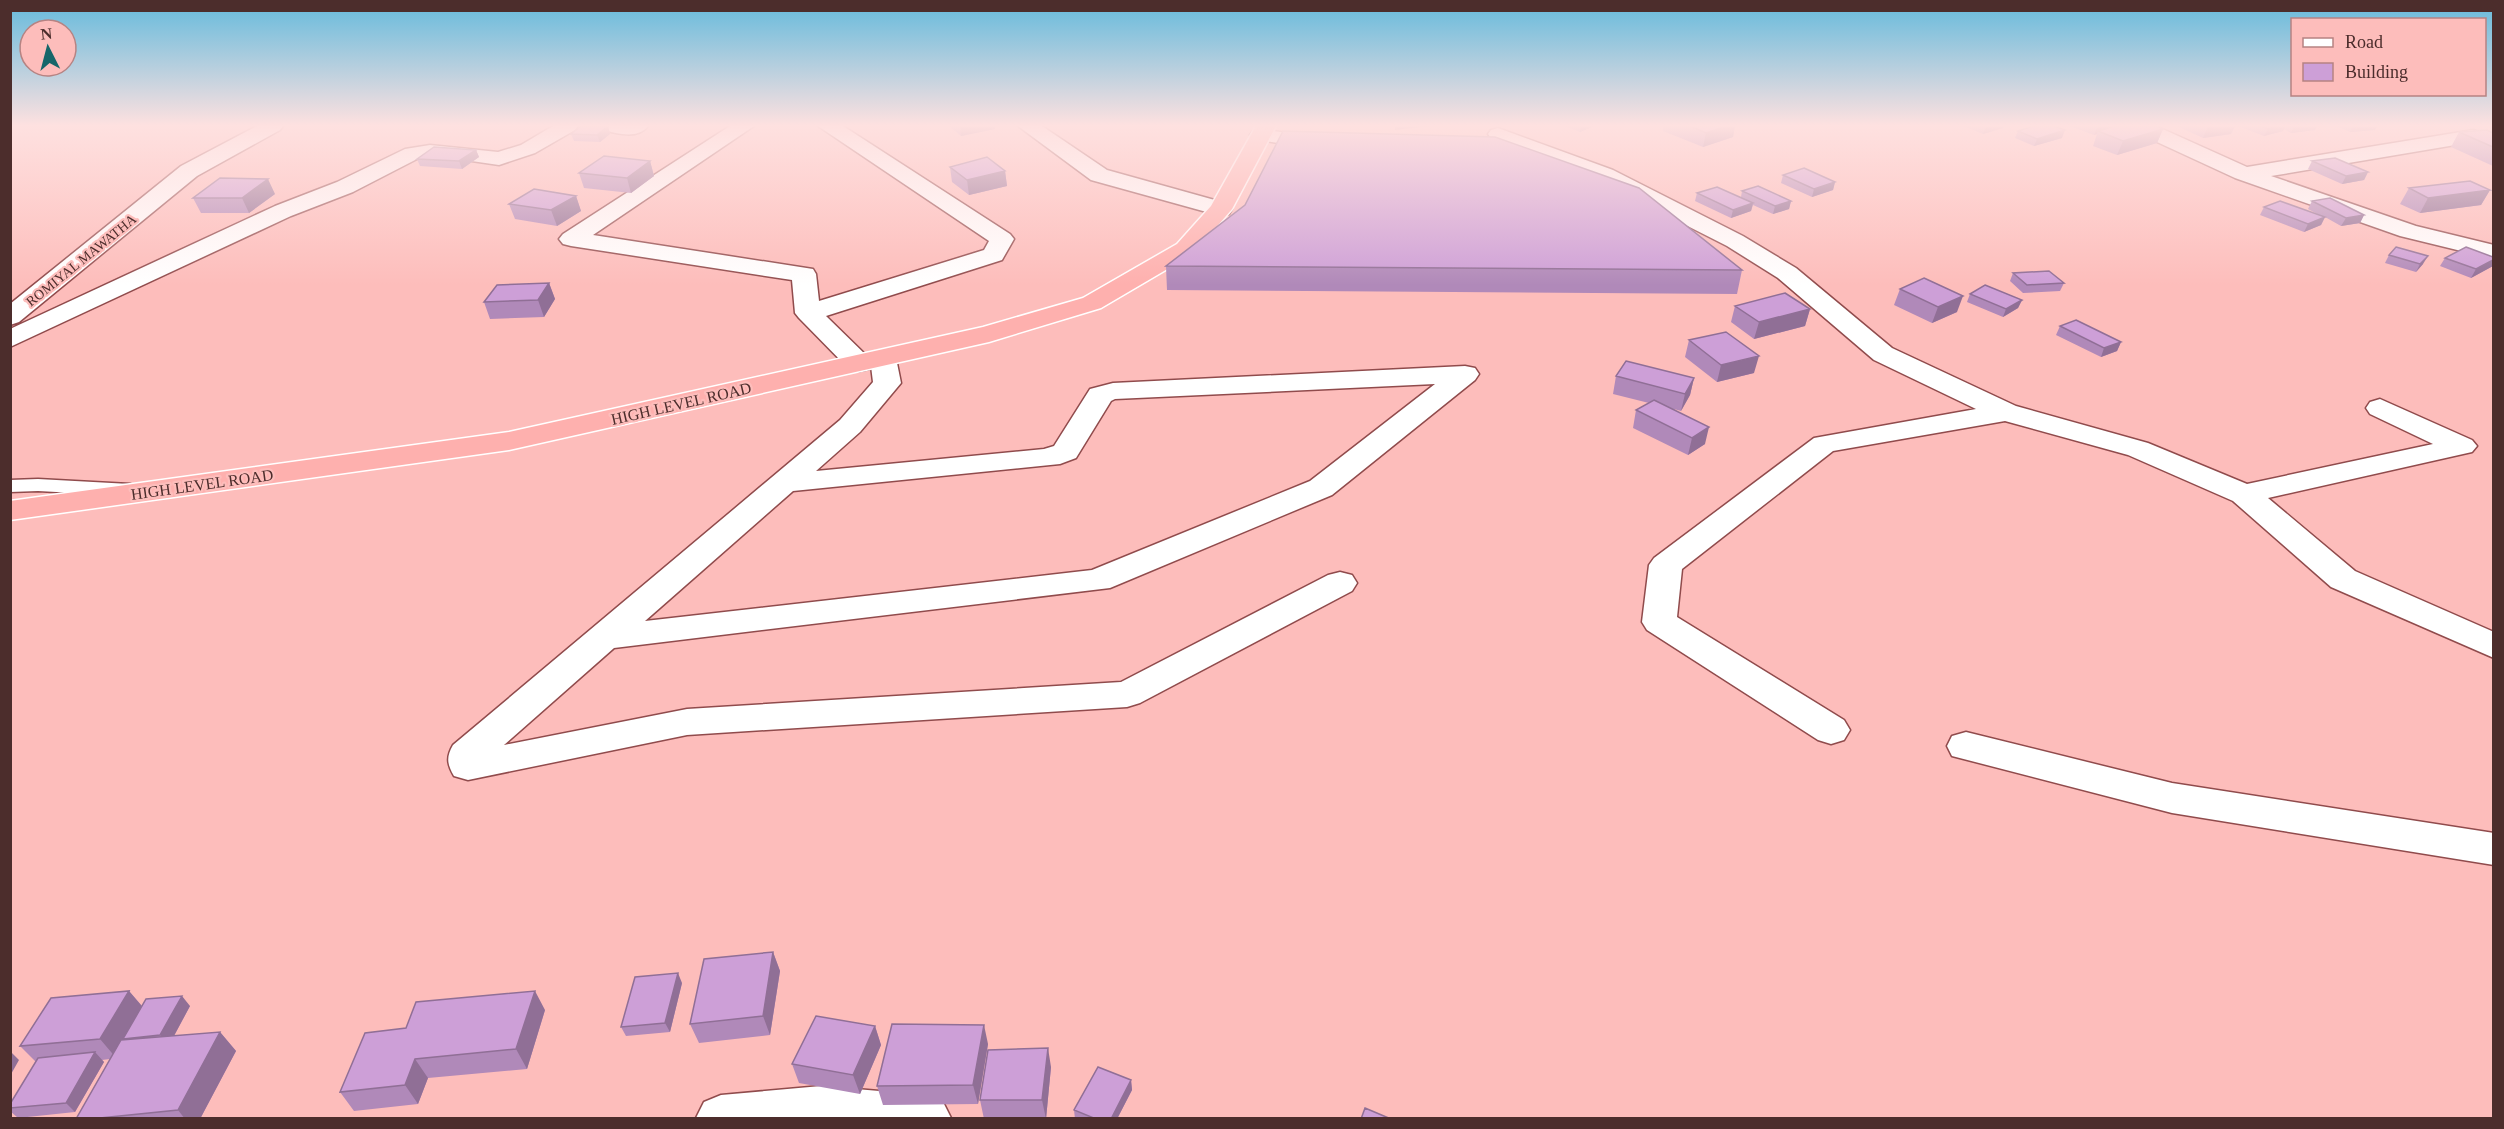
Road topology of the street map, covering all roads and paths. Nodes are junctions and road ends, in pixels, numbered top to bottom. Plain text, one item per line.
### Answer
1 (180, 179) edge
2 (363, 179) edge
3 (663, 179) edge
4 (909, 179) edge
5 (1112, 179) edge
6 (1237, 179) edge
7 (1612, 179) edge
8 (2259, 179) edge
9 (1221, 209) junction
10 (2493, 252) edge
11 (808, 314) junction
12 (10, 317) edge
13 (10, 339) edge
14 (871, 361) junction
15 (2380, 408) dead end
16 (2006, 412) junction
17 (783, 483) junction
18 (10, 486) edge
19 (152, 491) junction
20 (2244, 494) junction
21 (10, 511) edge
22 (1340, 583) dead end
23 (604, 637) junction
24 (2493, 646) edge
25 (1831, 730) dead end
26 (1966, 747) dead end
27 (2493, 849) edge
28 (722, 1119) edge
29 (926, 1119) edge

1 - 12 street, ROMIYAL MAWATHA
2 - 13 street
3 - 11 street
4 - 11 street
5 - 9 street
6 - 9 highway, HIGH LEVEL ROAD
7 - 16 street
8 - 10 street
9 - 14 highway, HIGH LEVEL ROAD
11 - 14 street
14 - 17 street
14 - 19 highway, HIGH LEVEL ROAD
15 - 20 street
16 - 20 street
16 - 25 street
17 - 23 street
17 - 23 street
18 - 19 lane
19 - 21 highway, HIGH LEVEL ROAD
20 - 24 street
22 - 23 street
26 - 27 street
28 - 29 street

